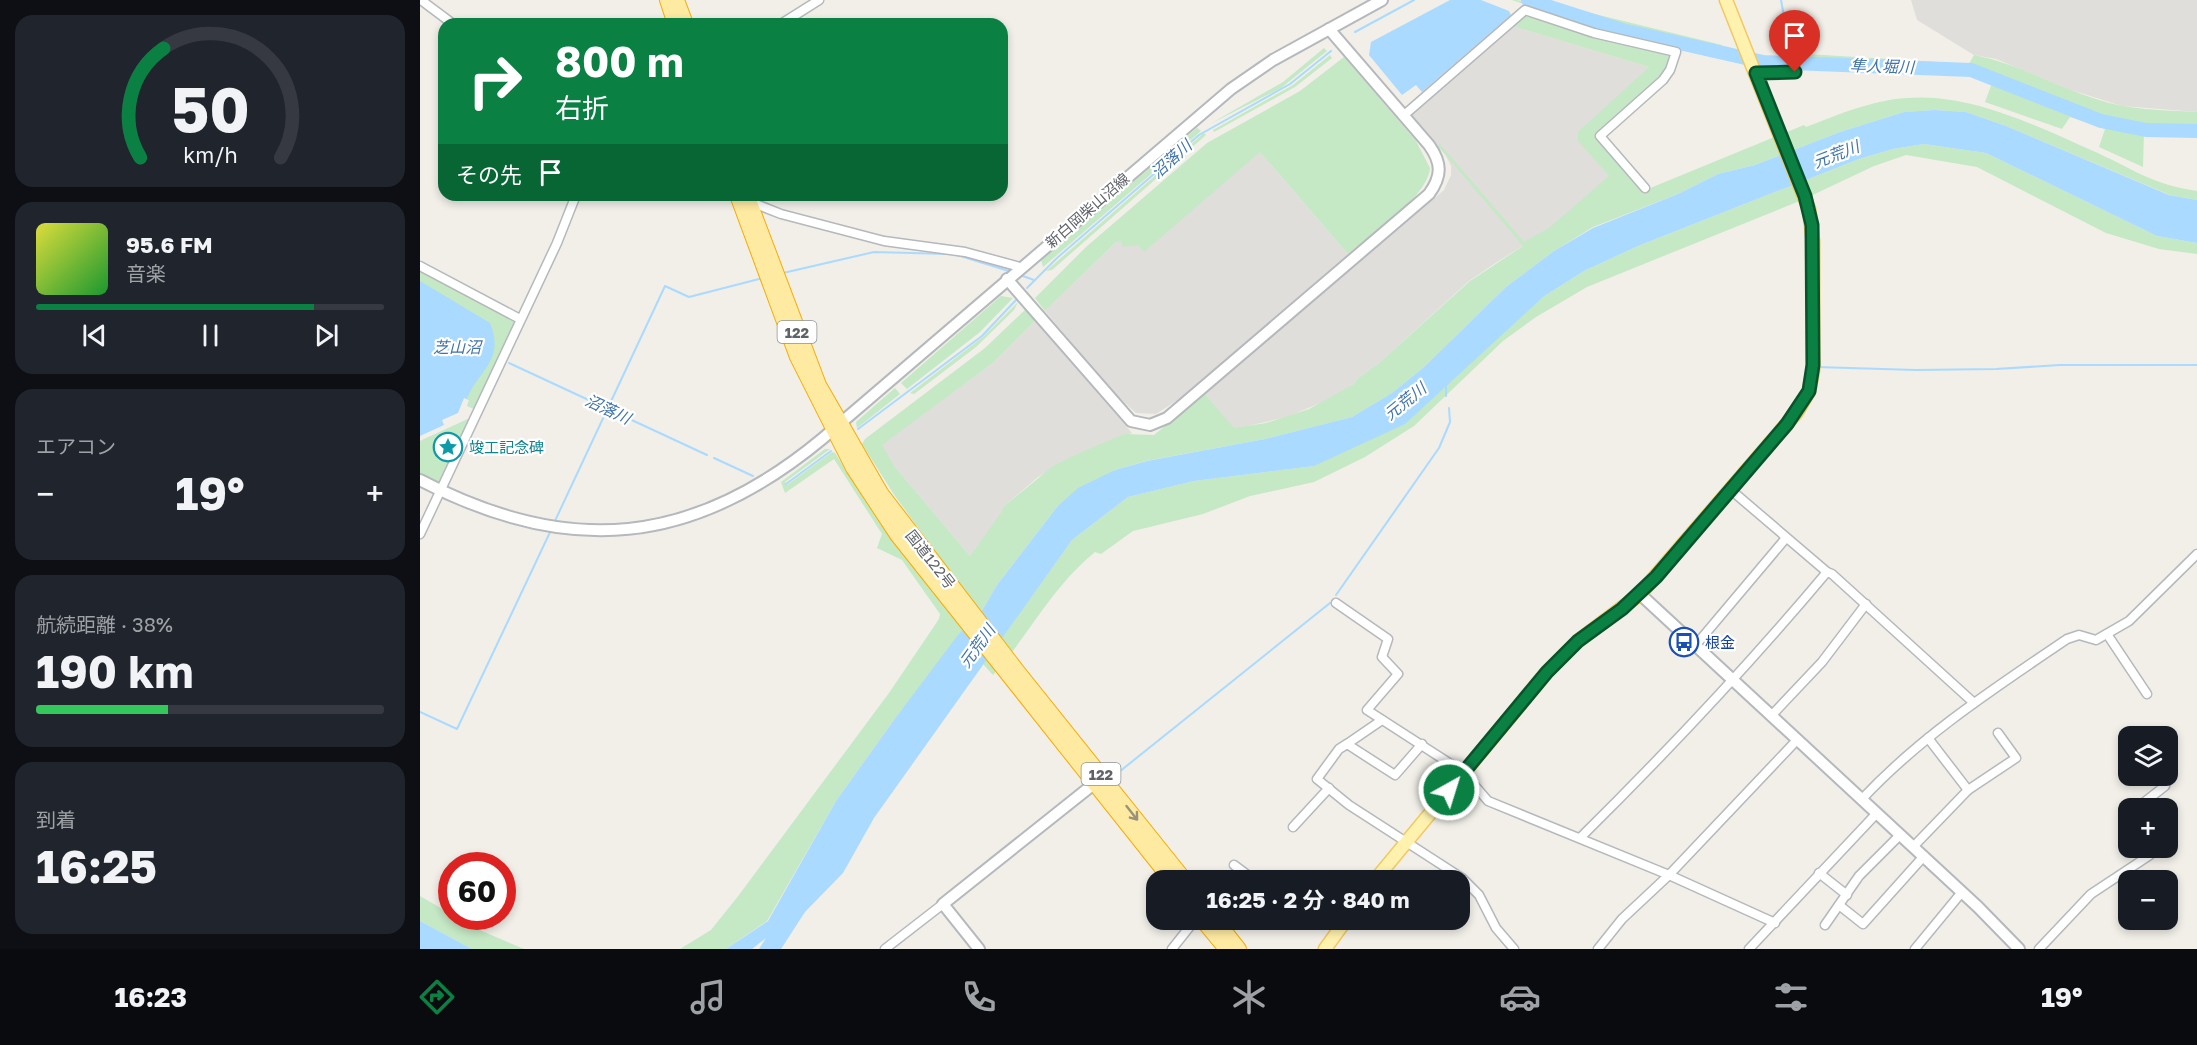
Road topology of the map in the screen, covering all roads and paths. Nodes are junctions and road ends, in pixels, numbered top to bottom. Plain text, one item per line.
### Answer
1 (667, 0) edge
2 (677, 0) edge
3 (819, 0) edge
4 (1382, 0) edge
5 (1726, 0) edge
6 (425, 1) edge
7 (446, 18) edge
8 (673, 18) edge
9 (684, 18) edge
10 (790, 18) edge
11 (1329, 29) junction
12 (1755, 70) junction
13 (1795, 72) dead end
14 (1403, 116) junction
15 (1645, 188) dead end
16 (574, 201) edge
17 (742, 201) edge
18 (750, 201) edge
19 (420, 266) edge
20 (1020, 267) junction
21 (1007, 279) junction
22 (520, 319) junction
23 (835, 427) junction
24 (420, 480) edge
25 (1731, 490) junction
26 (441, 491) junction
27 (420, 534) edge
28 (1786, 538) junction
29 (2197, 554) edge
30 (1827, 572) junction
31 (1640, 594) junction
32 (1336, 603) dead end
33 (1866, 604) junction
34 (2107, 634) junction
35 (1695, 646) junction
36 (1732, 680) junction
37 (2147, 694) dead end
38 (1974, 703) junction
39 (1771, 716) junction
40 (1382, 720) junction
41 (1998, 733) dead end
42 (1928, 738) junction
43 (1797, 740) junction
44 (1347, 744) junction
45 (1422, 744) junction
46 (1463, 772) junction
47 (1099, 780) junction
48 (2165, 786) edge
49 (1329, 789) junction
50 (1968, 790) junction
51 (2150, 798) edge
52 (1862, 799) junction
53 (1877, 813) junction
54 (1293, 827) dead end
55 (1900, 835) junction
56 (1580, 838) junction
57 (1406, 842) junction
58 (1913, 847) junction
59 (1924, 856) junction
60 (2145, 858) edge
61 (1234, 865) dead end
62 (1164, 870) edge
63 (1176, 870) edge
64 (1241, 870) edge
65 (1383, 870) edge
66 (1820, 873) junction
67 (1669, 875) junction
68 (1962, 892) junction
69 (1847, 895) junction
70 (943, 904) junction
71 (1839, 905) junction
72 (1775, 923) junction
73 (1826, 925) dead end
74 (1187, 930) edge
75 (1210, 930) edge
76 (1224, 930) edge
77 (1336, 930) edge
78 (885, 949) edge
79 (979, 949) edge
80 (1172, 949) edge
81 (1226, 949) edge
82 (1239, 949) edge
83 (1325, 949) edge
84 (1514, 949) edge
85 (1598, 949) edge
86 (1749, 949) edge
87 (1915, 949) edge
88 (2019, 949) edge
89 (2039, 949) edge

1 - 8 highway
2 - 9 highway
3 - 10 street
4 - 11 street, 新白岡柴山沼線
5 - 12 main road
6 - 7 street
11 - 14 street
11 - 20 street, 新白岡柴山沼線
12 - 13 street
12 - 25 main road
14 - 15 street
14 - 21 street
16 - 22 street
17 - 23 highway, 国道122号 / 122
18 - 20 street
19 - 22 street
20 - 21 street, 新白岡柴山沼線
21 - 23 street, 新白岡柴山沼線
22 - 26 street
23 - 26 street, 新白岡柴山沼線
23 - 47 highway, 国道122号 / 122
24 - 26 street, 新白岡柴山沼線
25 - 28 street
25 - 31 main road
26 - 27 street
28 - 30 street
28 - 35 street
29 - 34 street
30 - 33 street
30 - 36 street
31 - 35 street
31 - 46 main road
32 - 40 street
33 - 38 street
33 - 39 street
34 - 37 street
34 - 38 street
35 - 36 street
36 - 39 street
36 - 56 street
38 - 42 street
39 - 43 street
40 - 44 street
40 - 45 street
41 - 50 street
42 - 50 street
42 - 52 street
43 - 52 street
43 - 67 street
44 - 45 street
44 - 49 street
45 - 46 street
46 - 56 street
46 - 57 main road
47 - 62 highway, 国道122号 / 122
47 -> 63 highway, 国道122号 / 122
47 - 70 street
48 - 51 street
49 - 54 street
49 - 57 street
50 - 58 street
52 - 53 street
53 - 55 street
53 - 66 street
55 - 58 street
55 - 69 street
56 - 67 street
57 - 65 main road
57 - 84 street
58 - 59 street
59 - 68 street
59 - 71 street
60 - 89 street
61 - 64 street
66 - 69 street
66 - 72 street
67 - 72 street
67 - 85 street
68 - 87 street
68 - 88 street
69 - 71 street
70 - 78 street
70 - 79 street
71 - 73 street
72 - 86 street
74 - 80 street
75 - 81 highway
76 - 82 highway
77 - 83 main road

